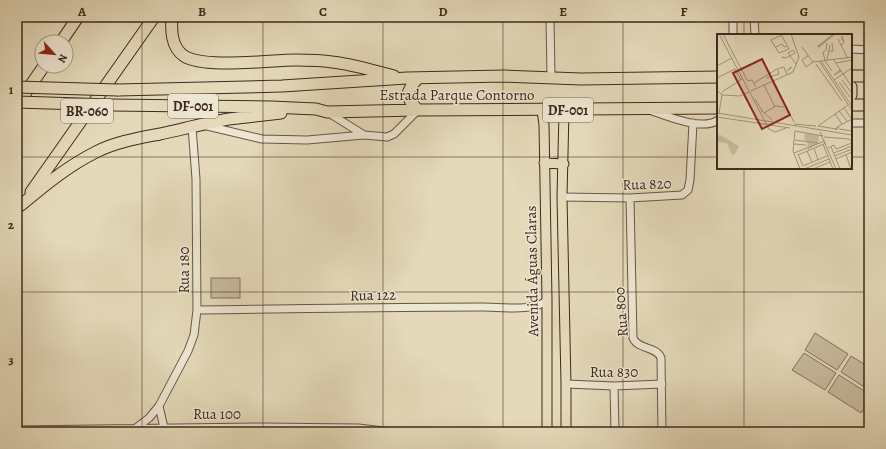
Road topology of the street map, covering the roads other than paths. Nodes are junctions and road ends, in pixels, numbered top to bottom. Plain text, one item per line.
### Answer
1 (78, 17) edge
2 (154, 17) edge
3 (172, 17) edge
4 (550, 17) edge
5 (732, 17) edge
6 (754, 17) edge
7 (66, 34) edge
8 (733, 34) edge
9 (755, 34) edge
10 (852, 49) edge
11 (869, 50) edge
12 (38, 74) edge
13 (852, 76) edge
14 (869, 76) edge
15 (717, 77) edge
16 (412, 78) junction
17 (551, 78) junction
18 (17, 87) edge
19 (17, 104) edge
20 (852, 105) edge
21 (869, 105) edge
22 (717, 108) edge
23 (316, 109) junction
24 (645, 109) junction
25 (418, 110) junction
26 (542, 110) junction
27 (564, 110) junction
28 (327, 112) junction
29 (717, 122) edge
30 (693, 123) junction
31 (852, 123) edge
32 (869, 123) edge
33 (197, 126) junction
34 (364, 135) junction
35 (544, 163) junction
36 (564, 164) junction
37 (562, 197) junction
38 (630, 198) junction
39 (19, 208) edge
40 (547, 300) junction
41 (197, 310) junction
42 (566, 384) junction
43 (662, 384) junction
44 (614, 386) junction
45 (159, 406) junction
46 (136, 428) junction
47 (164, 428) junction
48 (17, 430) edge
49 (114, 430) edge
50 (262, 430) edge
51 (393, 432) edge
52 (546, 432) edge
53 (566, 432) edge
54 (615, 432) edge
55 (662, 432) edge

1 - 7 highway
2 - 39 highway, BR-060
3 - 16 highway
4 - 17 street
5 - 8 street
6 - 9 street
10 - 11 street
12 - 19 highway
13 - 14 highway
15 - 17 highway, Estrada Parque Contorno / DF-001
16 - 17 highway, Estrada Parque Contorno / DF-001
16 - 18 highway, DF-001, bridge
16 - 25 highway
19 - 23 highway, DF-001, bridge
20 - 21 highway
22 - 24 highway, Estrada Parque Contorno / DF-001
23 - 28 highway, Estrada Parque Contorno / DF-001
23 - 33 highway
24 - 27 highway, Estrada Parque Contorno / DF-001
24 - 30 street
25 - 26 highway, Estrada Parque Contorno / DF-001
25 - 28 highway, Estrada Parque Contorno / DF-001
25 - 34 street
26 - 27 highway, Estrada Parque Contorno / DF-001
26 - 35 main road, Avenida Águas Claras
27 - 36 main road
28 - 34 street
29 - 30 street
30 - 38 street, Rua 820
31 - 32 street
33 - 34 street
33 - 39 highway
33 - 41 street, Rua 180
35 - 36 main road
35 - 40 main road, Avenida Águas Claras
36 - 37 main road
37 - 38 street, Rua 820
37 - 42 main road
38 - 43 street, Rua 800
40 - 41 street, Rua 122
40 - 52 main road, Avenida Águas Claras
41 - 45 street, Rua 180
42 - 44 street, Rua 830
42 - 53 main road
43 - 44 street, Rua 830
43 - 55 street, Rua 800
44 - 54 street
45 - 46 street, Rua 180
45 - 47 street
46 - 47 street, Rua 100
46 - 49 street, Rua 100
47 - 50 street, Rua 100
48 - 49 street, Rua 100
50 - 51 street, Rua 100

